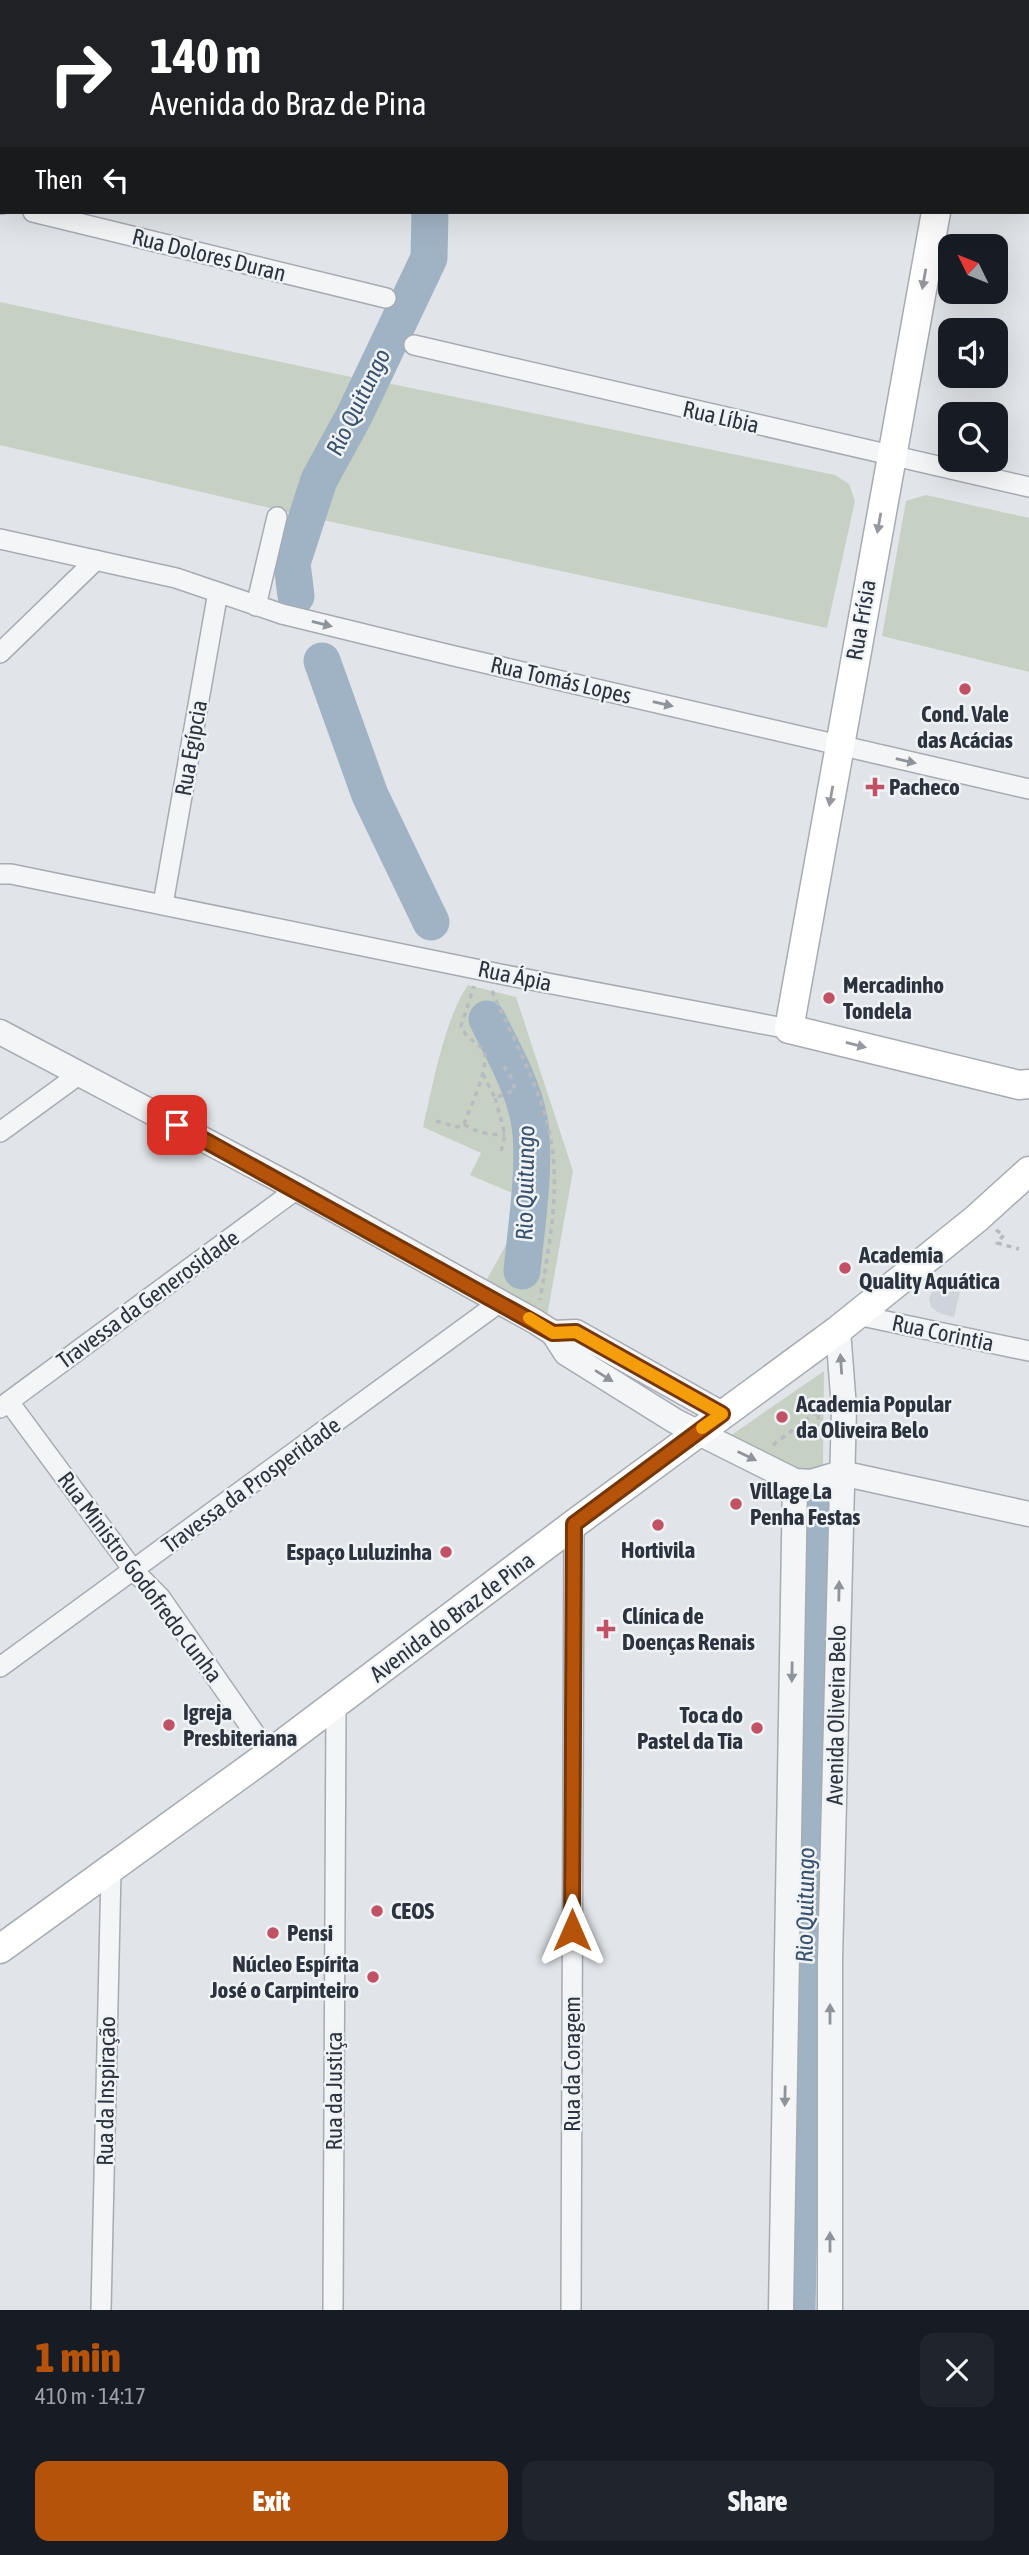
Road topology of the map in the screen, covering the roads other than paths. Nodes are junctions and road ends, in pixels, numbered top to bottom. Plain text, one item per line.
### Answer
1 (41, 214) edge
2 (936, 214) edge
3 (386, 298) dead end
4 (414, 345) dead end
5 (891, 456) junction
6 (1029, 487) edge
7 (277, 517) dead end
8 (0, 539) edge
9 (96, 560) junction
10 (218, 592) junction
11 (256, 606) junction
12 (0, 653) edge
13 (839, 746) junction
14 (1029, 789) edge
15 (0, 874) edge
16 (163, 904) junction
17 (789, 1029) junction
18 (0, 1032) edge
19 (81, 1073) junction
20 (1026, 1090) edge
21 (0, 1132) edge
22 (1029, 1171) edge
23 (297, 1189) junction
24 (500, 1302) junction
25 (848, 1323) junction
26 (545, 1328) junction
27 (1029, 1350) edge
28 (4, 1405) edge
29 (722, 1414) junction
30 (697, 1432) junction
31 (841, 1472) junction
32 (795, 1481) junction
33 (1029, 1514) edge
34 (574, 1524) junction
35 (134, 1571) junction
36 (0, 1667) edge
37 (337, 1705) junction
38 (269, 1754) junction
39 (111, 1871) junction
40 (0, 1949) edge
41 (101, 2310) edge
42 (333, 2310) edge
43 (571, 2310) edge
44 (781, 2310) edge
45 (830, 2310) edge

1 - 3 street, Rua Dolores Duran
2 -> 5 main road, Rua Frísia
4 - 5 street, Rua Líbia
5 - 6 street, Rua Líbia
5 -> 13 main road, Rua Frísia
7 - 11 street
8 - 9 street, Rua Tomás Lopes
9 - 10 street, Rua Tomás Lopes
9 - 12 street
10 - 11 street, Rua Tomás Lopes
10 - 16 street, Rua Egípcia
11 -> 13 street, Rua Tomás Lopes
13 -> 14 street, Rua Tomás Lopes
13 -> 17 main road, Rua Frísia
15 - 16 street, Rua Ápia
16 - 17 street, Rua Ápia
17 -> 20 main road, Rua Ápia
18 - 19 street
19 - 21 street
19 - 23 street
22 - 25 main road, Avenida do Braz de Pina
23 - 24 street
23 - 28 street, Travessa da Generosidade
24 - 26 street
24 - 35 street, Travessa da Prosperidade
25 - 27 street, Rua Corintia
25 - 29 main road, Avenida do Braz de Pina
31 -> 25 street, Avenida Oliveira Belo
26 - 29 street
26 -> 30 street
28 - 35 street, Rua Ministro Godofredo Cunha
29 - 30 main road, Avenida do Braz de Pina
30 -> 32 street
30 - 34 main road, Avenida do Braz de Pina
31 - 32 street
31 - 33 street
45 -> 31 street, Avenida Oliveira Belo
32 -> 44 street, Avenida Oliveira Belo
34 - 37 main road, Avenida do Braz de Pina
34 - 43 street, Rua da Coragem
35 - 36 street, Travessa da Prosperidade
35 - 38 street, Rua Ministro Godofredo Cunha
37 - 38 main road, Avenida do Braz de Pina
37 - 42 street, Rua da Justiça
38 - 39 main road, Avenida do Braz de Pina
39 - 40 main road, Avenida do Braz de Pina
39 - 41 street, Rua da Inspiração

